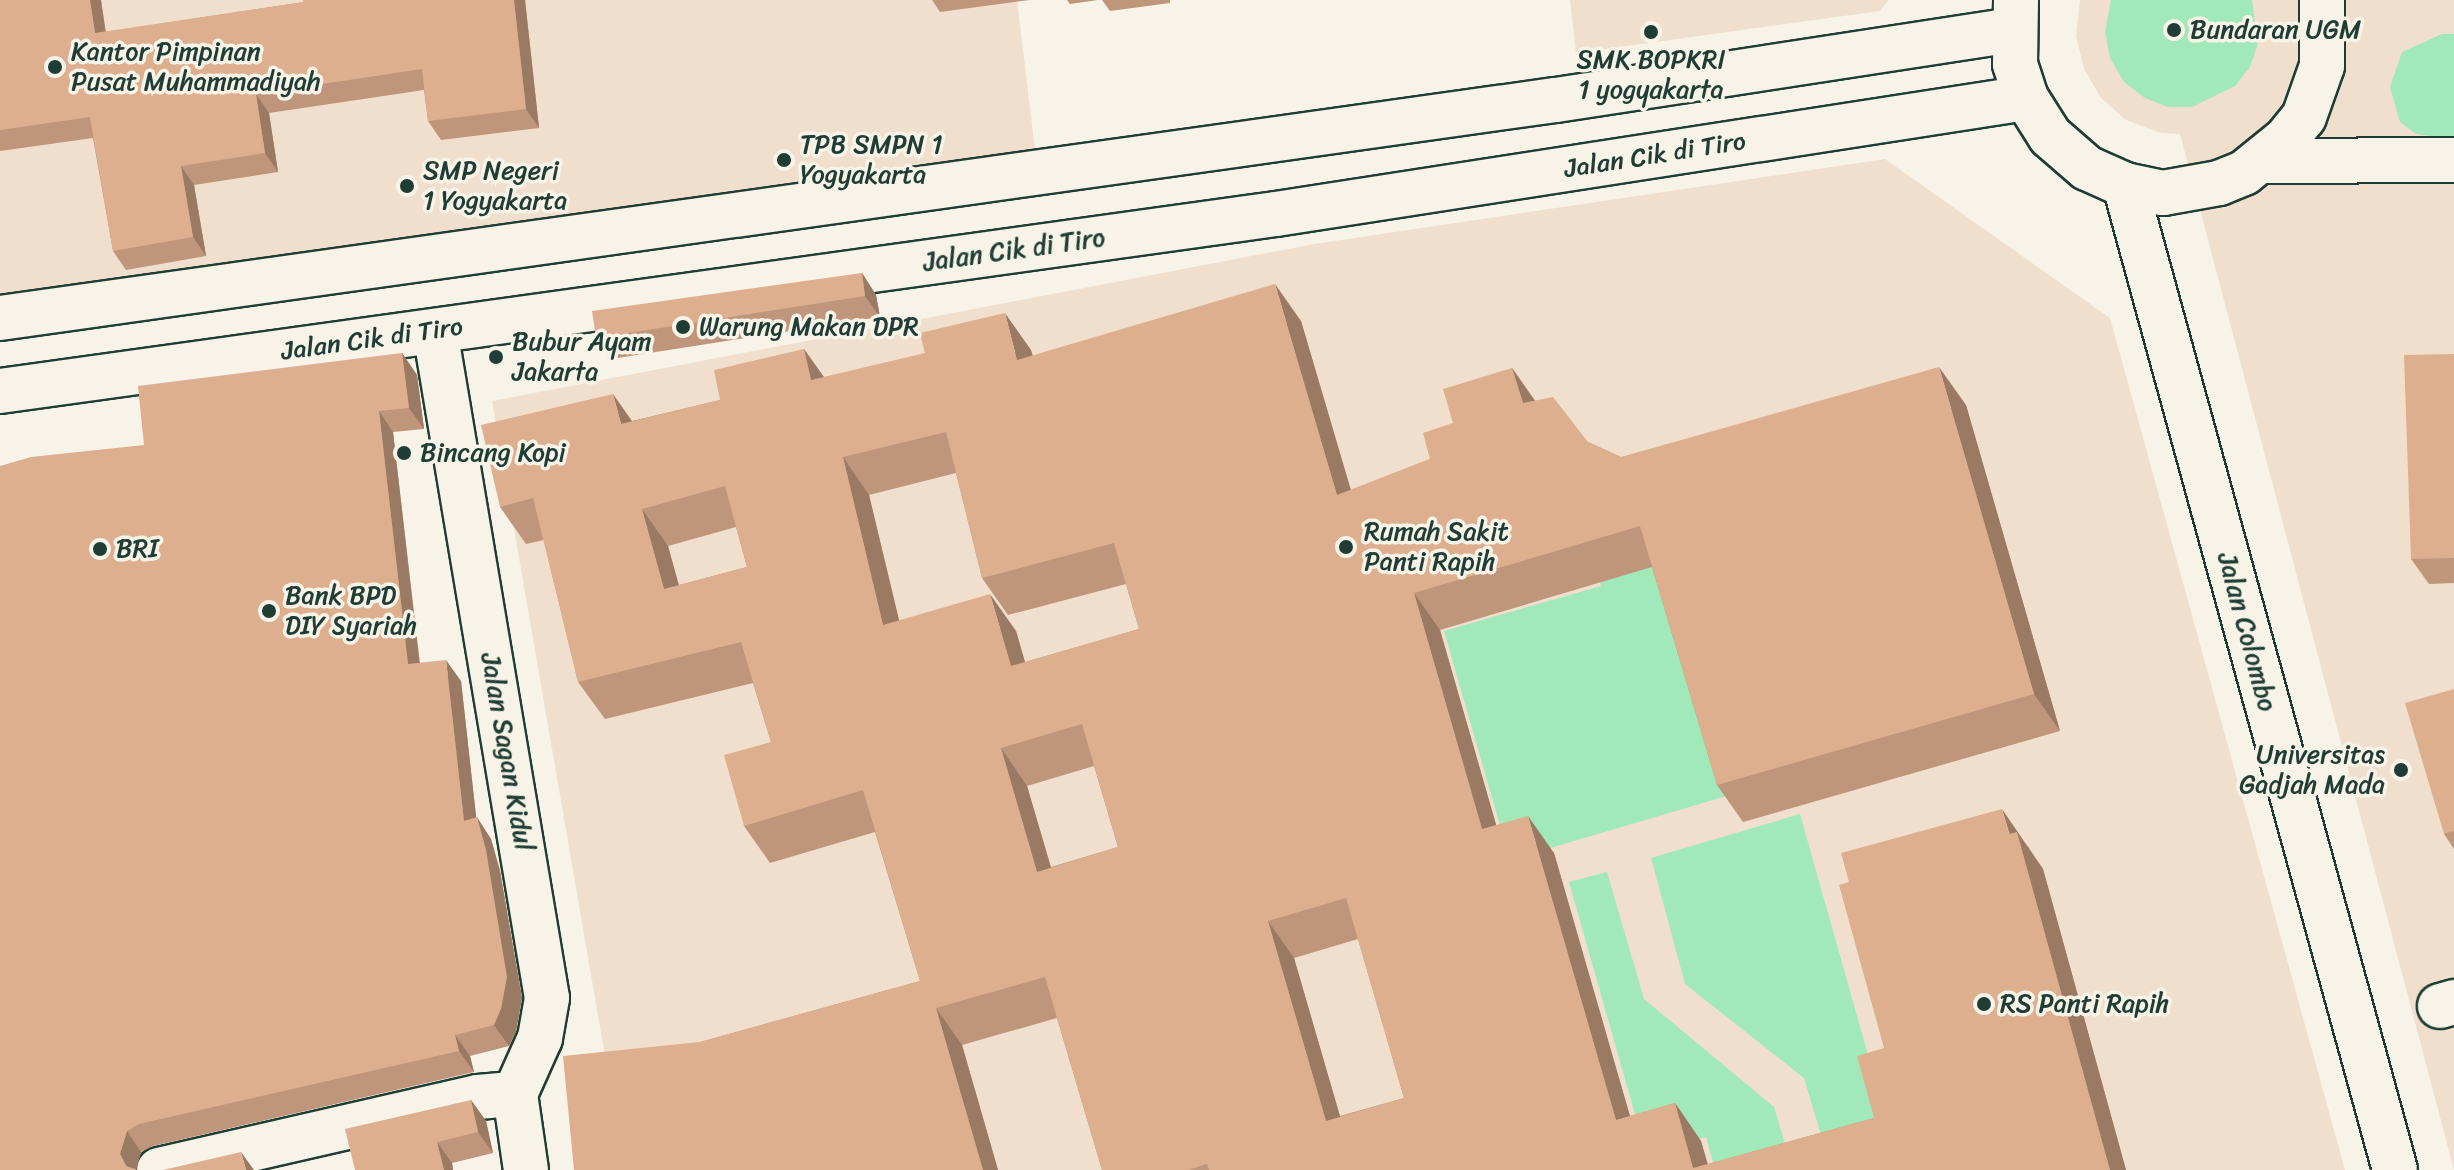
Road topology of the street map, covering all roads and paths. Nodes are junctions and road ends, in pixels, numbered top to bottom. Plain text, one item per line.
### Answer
1 (2322, 0) edge
2 (2013, 11) edge
3 (2026, 98) junction
4 (2454, 160) edge
5 (2263, 161) junction
6 (2125, 185) junction
7 (0, 318) edge
8 (435, 331) junction
9 (0, 391) edge
10 (515, 1094) junction
11 (159, 1170) edge
12 (526, 1170) edge
13 (2395, 1170) edge

1 - 5 main road
2 - 3 main road
2 - 7 main road
3 - 6 main road
3 - 8 main road, Jalan Cik di Tiro
4 - 5 main road
5 - 6 main road
6 - 13 main road, Jalan Colombo
8 - 9 main road, Jalan Cik di Tiro
8 - 10 main road, Jalan Sagan Kidul
10 - 11 main road
10 - 12 main road

